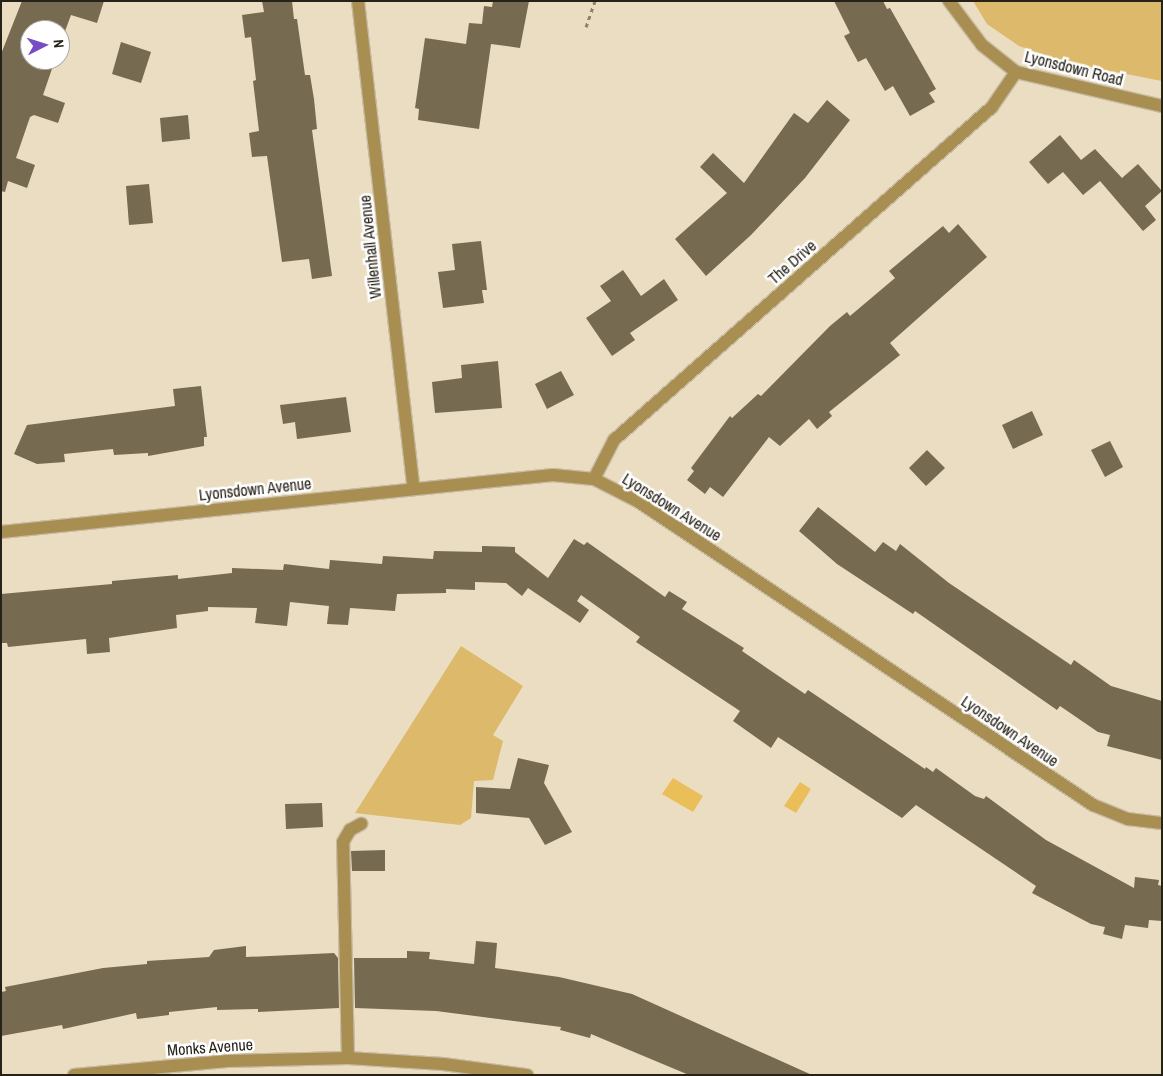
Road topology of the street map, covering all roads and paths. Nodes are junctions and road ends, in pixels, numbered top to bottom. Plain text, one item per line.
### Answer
1 (358, 1) edge
2 (595, 1) edge
3 (949, 1) edge
4 (586, 27) dead end
5 (1016, 72) junction
6 (1162, 106) edge
7 (594, 480) junction
8 (414, 489) junction
9 (1, 532) edge
10 (1162, 823) edge
11 (362, 824) dead end
12 (348, 1058) junction
13 (78, 1074) edge
14 (527, 1075) edge

1 - 8 street, Willenhall Avenue
2 - 4 path
3 - 5 street, Lyonsdown Road
5 - 6 street, Lyonsdown Road
5 - 7 street, The Drive
7 - 8 street, Lyonsdown Avenue
7 - 10 street, Lyonsdown Avenue
8 - 9 street, Lyonsdown Avenue
11 - 12 street
12 - 13 street, Monks Avenue
12 - 14 street, Monks Avenue

